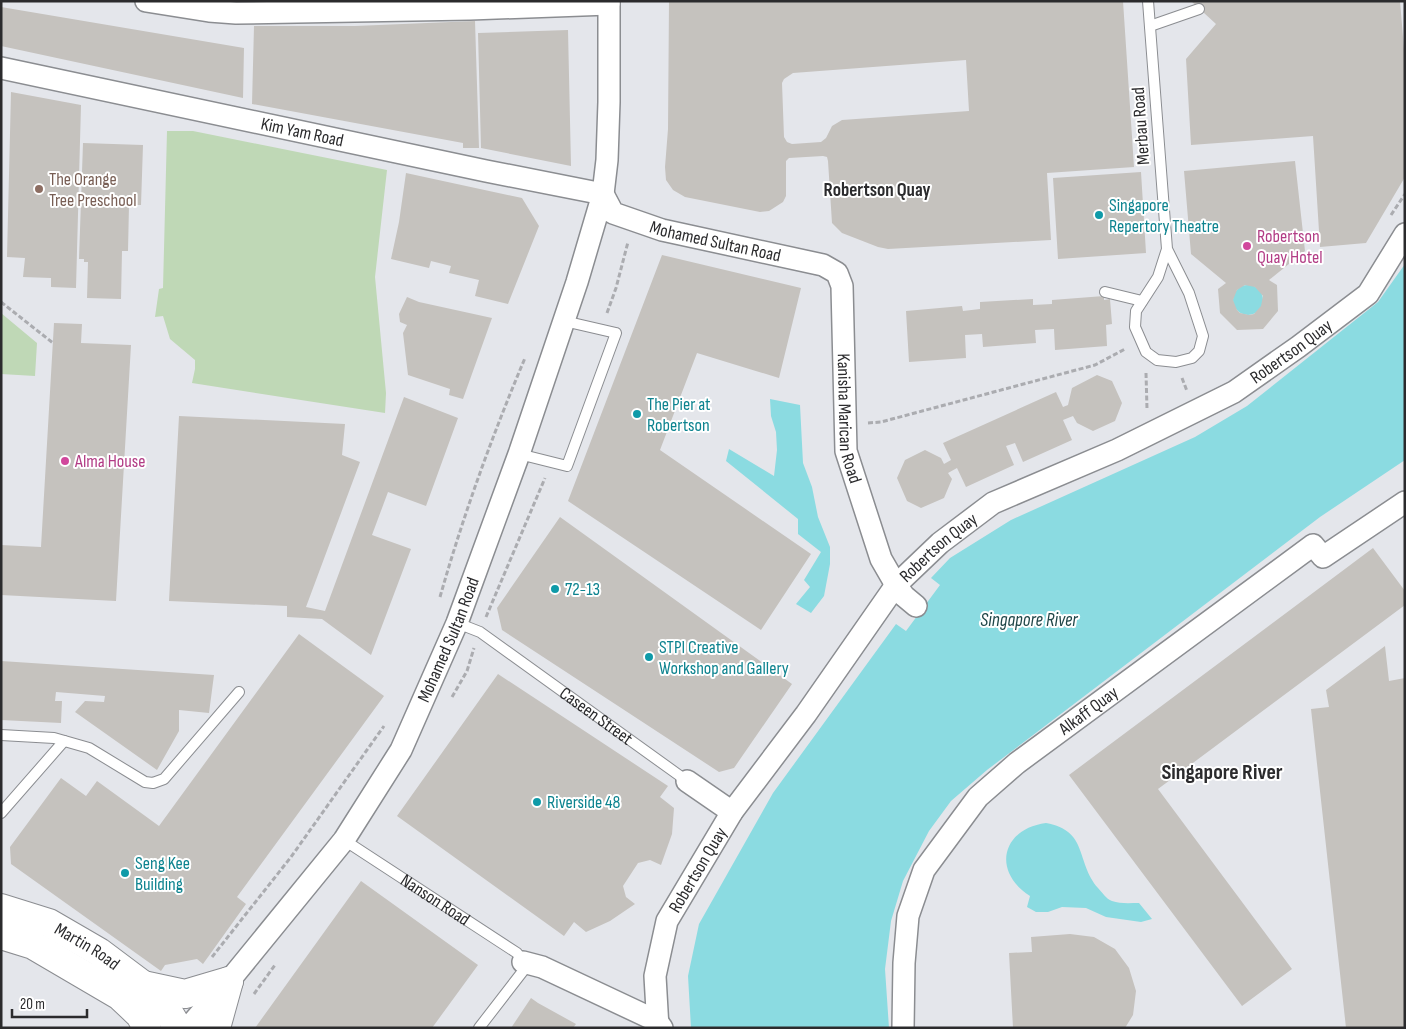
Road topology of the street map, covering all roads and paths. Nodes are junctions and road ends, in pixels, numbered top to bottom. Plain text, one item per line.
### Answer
1 (146, 1) edge
2 (1148, 1) edge
3 (609, 3) edge
4 (470, 5) edge
5 (1199, 9) dead end
6 (1150, 26) junction
7 (1, 68) edge
8 (603, 194) junction
9 (1405, 234) edge
10 (1167, 249) junction
11 (838, 273) joint
12 (1105, 292) dead end
13 (1142, 301) junction
14 (1, 302) edge
15 (564, 322) junction
16 (53, 343) dead end
17 (1119, 351) dead end
18 (1146, 352) junction
19 (525, 358) dead end
20 (845, 426) junction
21 (1147, 436) junction
22 (519, 454) junction
23 (1405, 502) edge
24 (896, 585) junction
25 (437, 606) dead end
26 (916, 606) dead end
27 (456, 623) junction
28 (239, 692) dead end
29 (388, 722) dead end
30 (1, 734) edge
31 (64, 741) junction
32 (687, 781) joint
33 (732, 812) junction
34 (1, 813) edge
35 (344, 840) junction
36 (1, 908) edge
37 (1, 935) edge
38 (523, 962) junction
39 (207, 964) dead end
40 (229, 981) junction
41 (143, 985) junction
42 (659, 1025) edge
43 (147, 1028) edge
44 (178, 1028) edge
45 (188, 1028) edge
46 (216, 1028) edge
47 (479, 1028) edge
48 (902, 1028) edge

1 - 4 street
2 - 6 lane, Merbau Road
3 - 4 street
3 - 8 street, Mohamed Sultan Road
5 - 6 lane
6 - 10 lane, Merbau Road
7 - 8 street, Kim Yam Road
8 - 11 street, Mohamed Sultan Road
8 - 15 street, Mohamed Sultan Road
9 - 21 street, Robertson Quay
10 - 13 lane, Merbau Road
10 - 18 lane, Merbau Road
11 - 20 street, Kanisha Marican Road
12 - 13 lane
13 - 18 lane, Merbau Road
14 - 16 path
15 - 22 street, Mohamed Sultan Road
15 - 22 lane
17 - 20 path
18 - 21 path
19 - 25 path
20 - 24 street, Kanisha Marican Road
21 - 24 street, Robertson Quay
22 - 27 street, Mohamed Sultan Road
23 - 48 street, Alkaff Quay
24 - 26 street, Kanisha Marican Road
24 - 33 street, Robertson Quay
27 - 32 lane, Caseen Street
27 - 35 street, Mohamed Sultan Road
28 - 31 lane
29 - 39 path
30 - 31 lane
31 - 34 lane
32 - 33 street, Caseen Street
33 - 42 street, Robertson Quay
35 - 38 lane, Nanson Road
35 - 40 street, Mohamed Sultan Road
36 - 41 street, Martin Road
37 - 43 street, Martin Road
38 - 42 street, Nanson Road
38 - 47 lane
40 - 41 street
40 - 45 street, Mohamed Sultan Road
40 - 46 street
41 - 44 street, Martin Road

